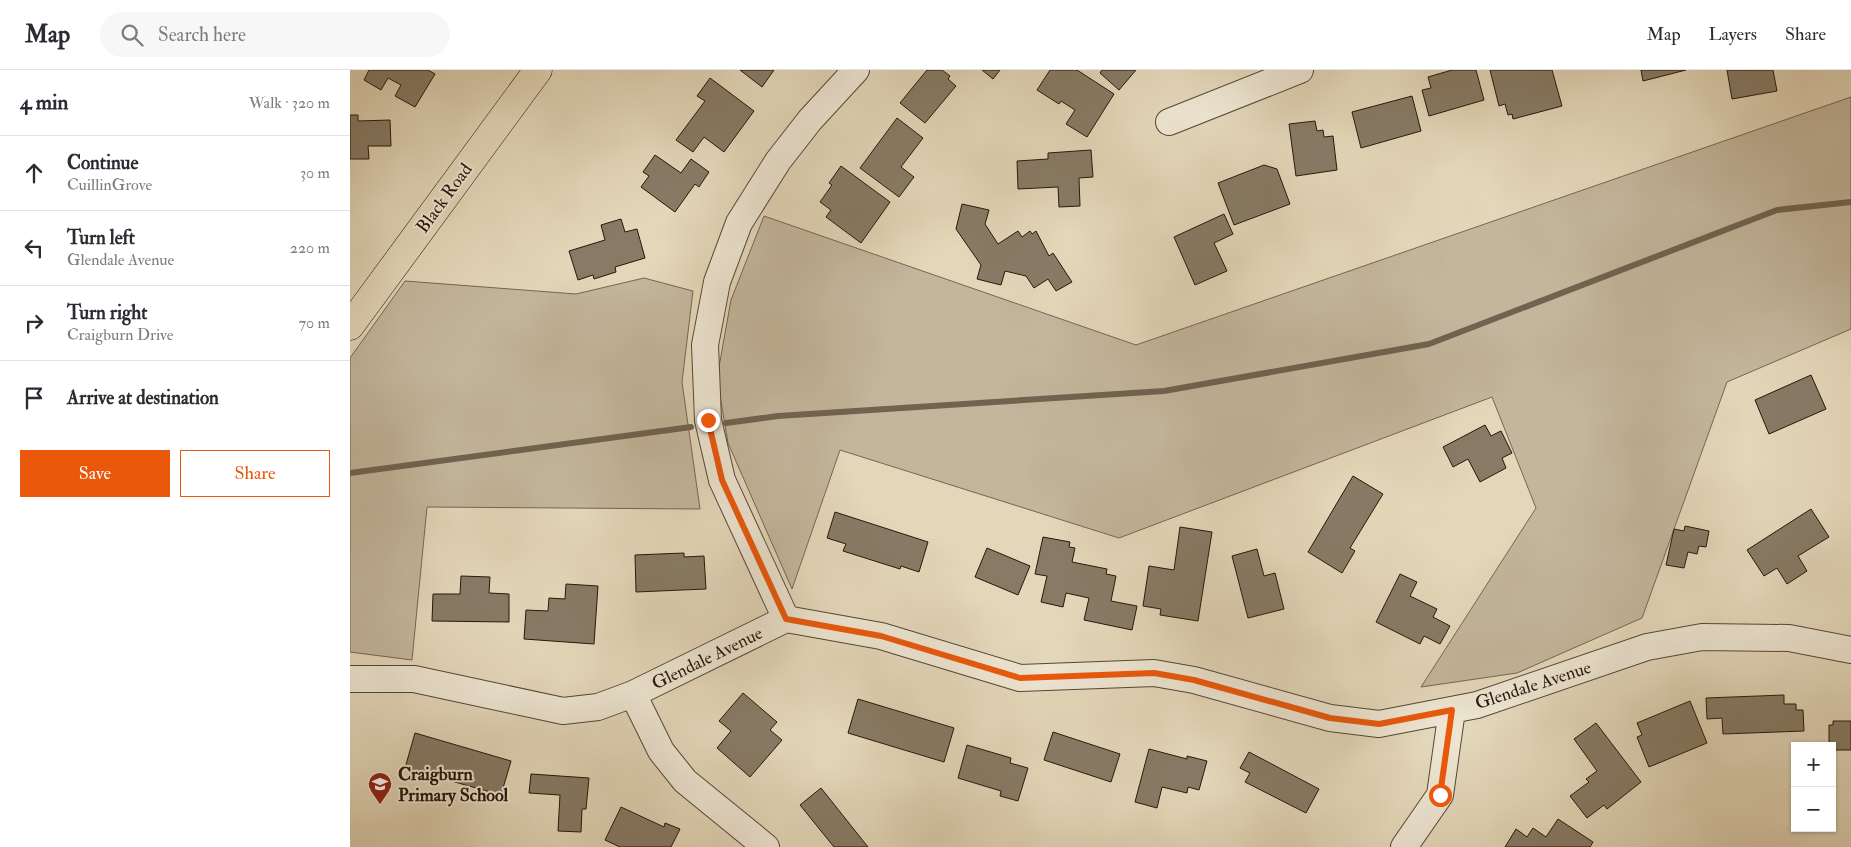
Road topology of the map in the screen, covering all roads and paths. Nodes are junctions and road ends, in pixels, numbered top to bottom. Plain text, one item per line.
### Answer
1 (538, 70) edge
2 (856, 70) edge
3 (1300, 70) edge
4 (1168, 122) dead end
5 (350, 326) edge
6 (786, 619) junction
7 (1851, 650) edge
8 (350, 679) edge
9 (633, 694) junction
10 (1452, 710) junction
11 (766, 847) edge
12 (1404, 847) edge

1 - 5 main road, Black Road
2 - 6 street
3 - 4 street
6 - 9 street, Glendale Avenue
6 - 10 street, Glendale Avenue
7 - 10 street, Glendale Avenue
8 - 9 street, Glendale Avenue
9 - 11 street
10 - 12 street

